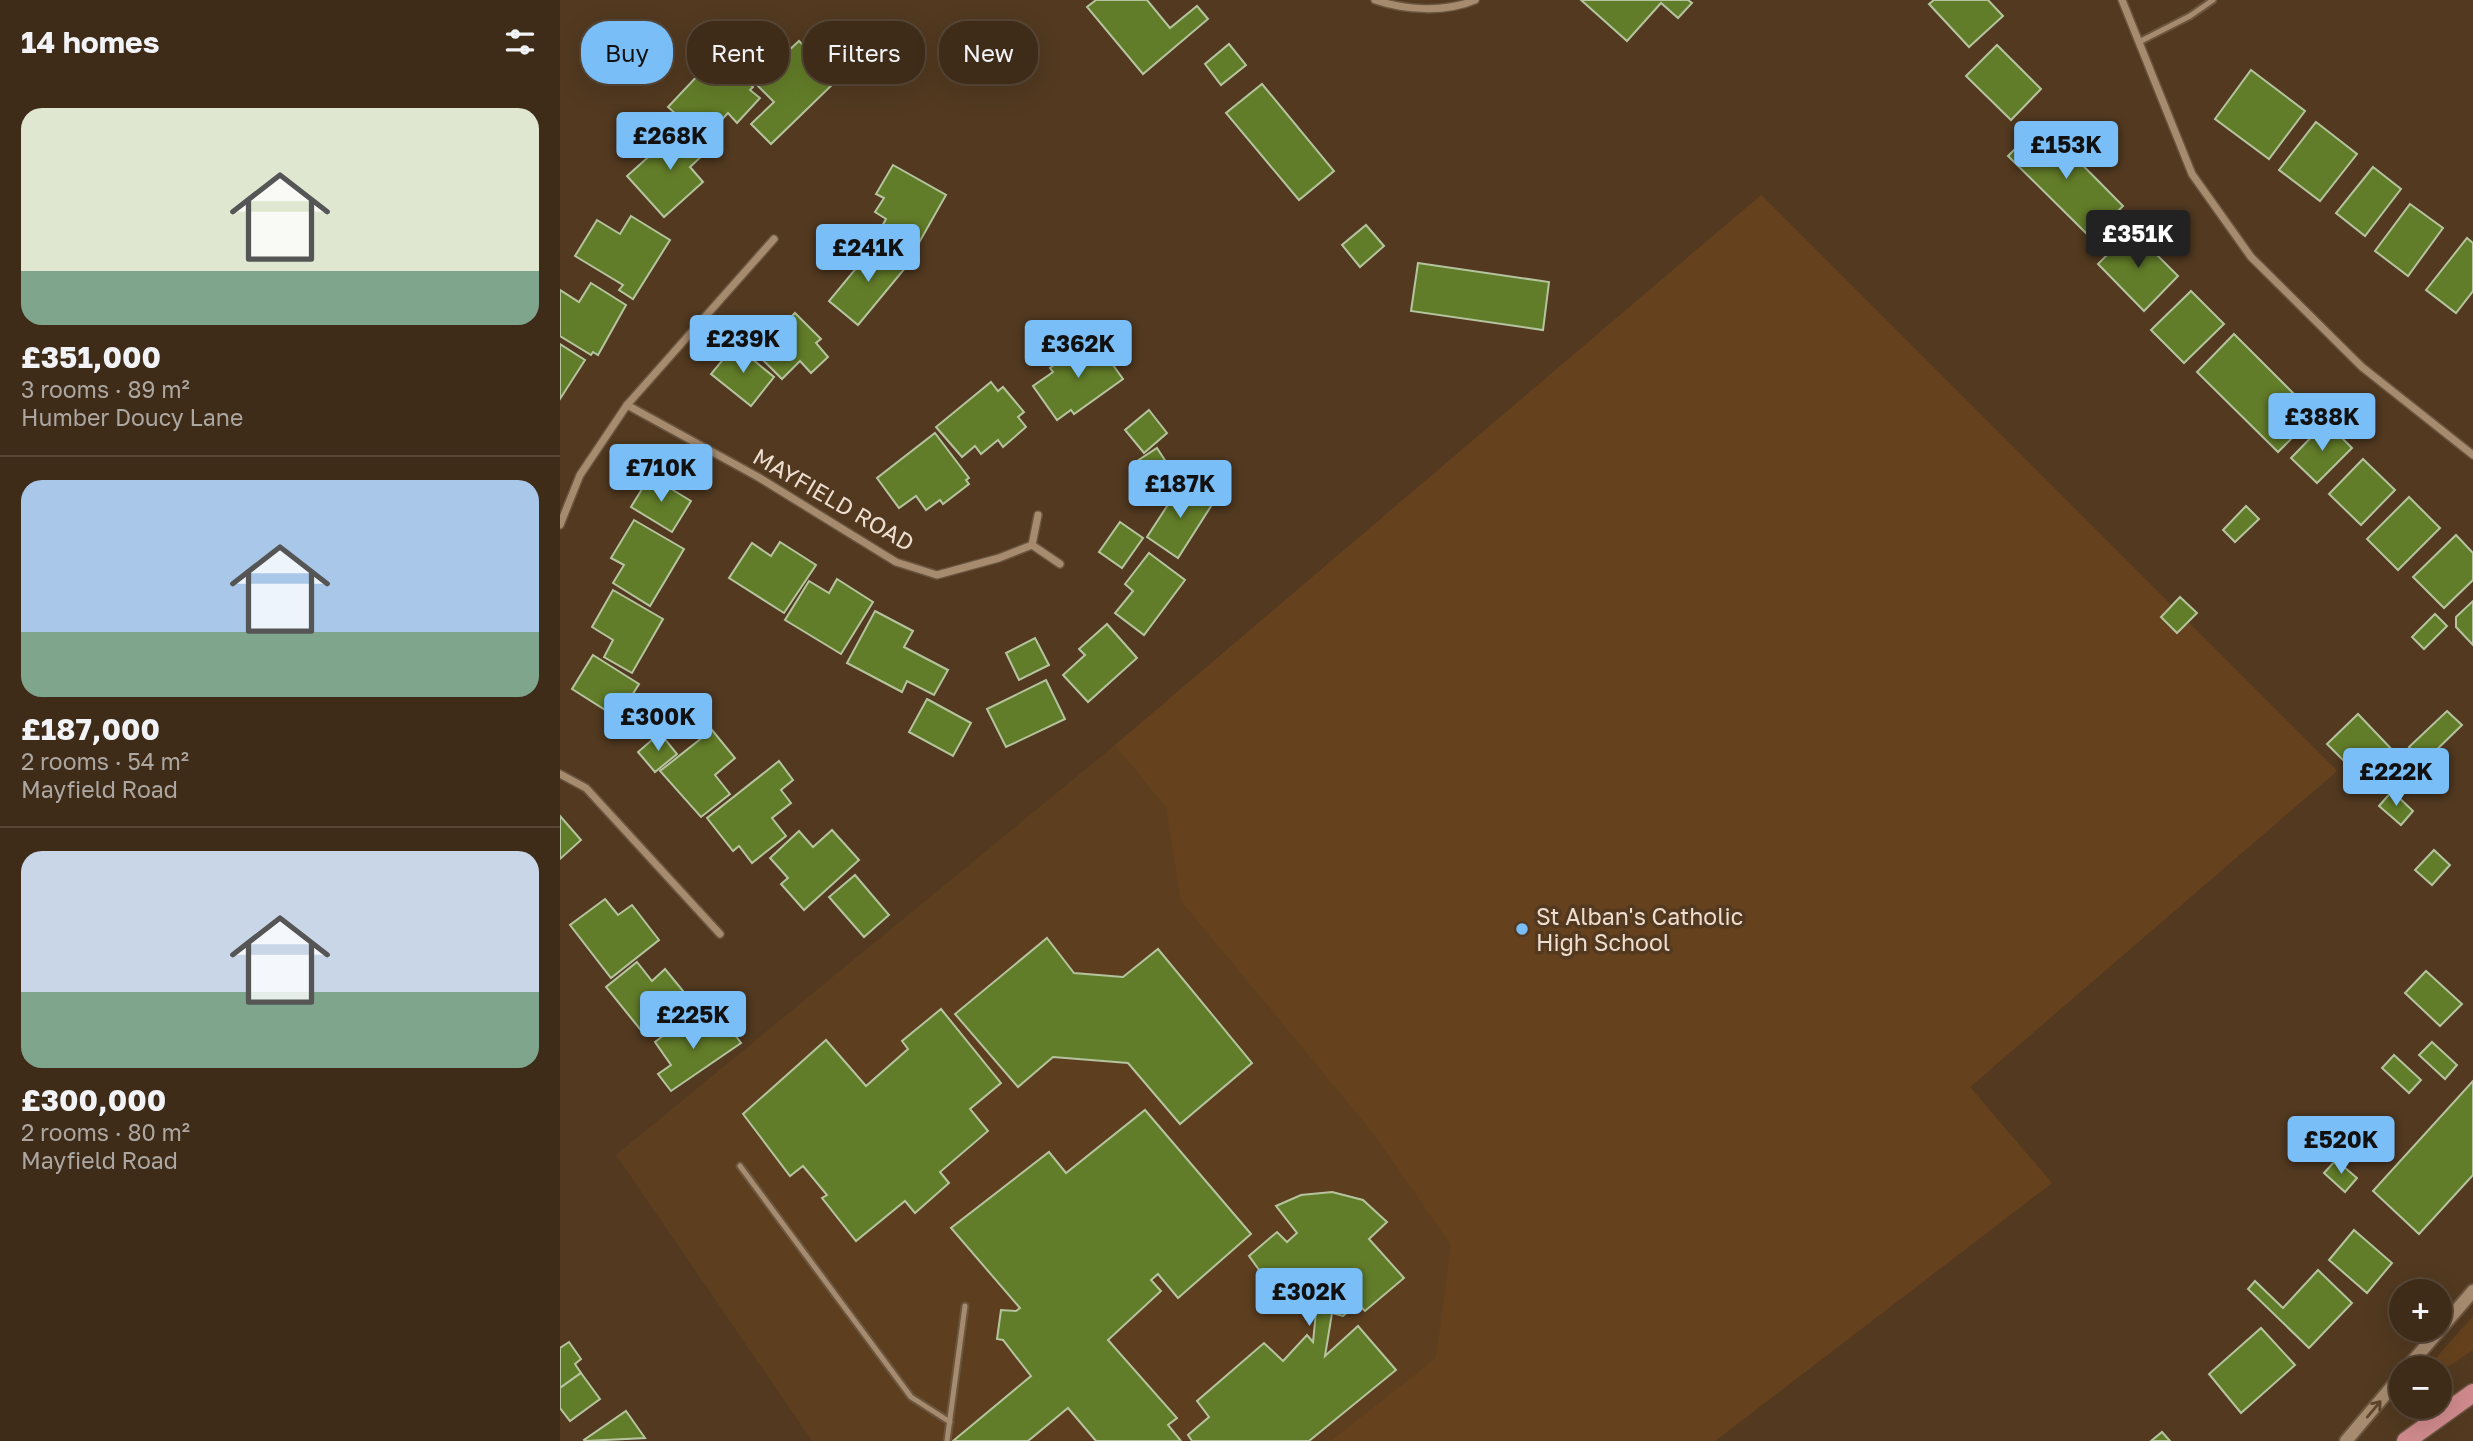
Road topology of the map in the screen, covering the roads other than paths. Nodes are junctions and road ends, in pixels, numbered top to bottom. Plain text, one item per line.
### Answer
1 (1375, 0) edge
2 (1475, 0) edge
3 (2122, 0) edge
4 (2213, 0) edge
5 (2139, 43) junction
6 (774, 239) dead end
7 (627, 405) junction
8 (2473, 455) edge
9 (1038, 515) dead end
10 (560, 526) edge
11 (1032, 545) junction
12 (1060, 564) dead end
13 (560, 774) edge
14 (720, 934) dead end
15 (740, 1166) dead end
16 (2473, 1290) edge
17 (965, 1306) dead end
18 (2417, 1356) edge
19 (2389, 1390) edge
20 (2473, 1393) edge
21 (950, 1422) junction
22 (947, 1441) edge
23 (2346, 1441) edge
24 (2406, 1441) edge

1 - 2 street
3 - 5 street
4 - 5 lane
5 - 8 street
6 - 7 street
7 - 10 street
7 - 11 street, MAYFIELD ROAD
9 - 11 street
11 - 12 street
13 - 14 street
15 - 21 lane
16 - 18 street
17 - 21 lane
23 -> 19 street
20 - 24 main road
21 - 22 lane

